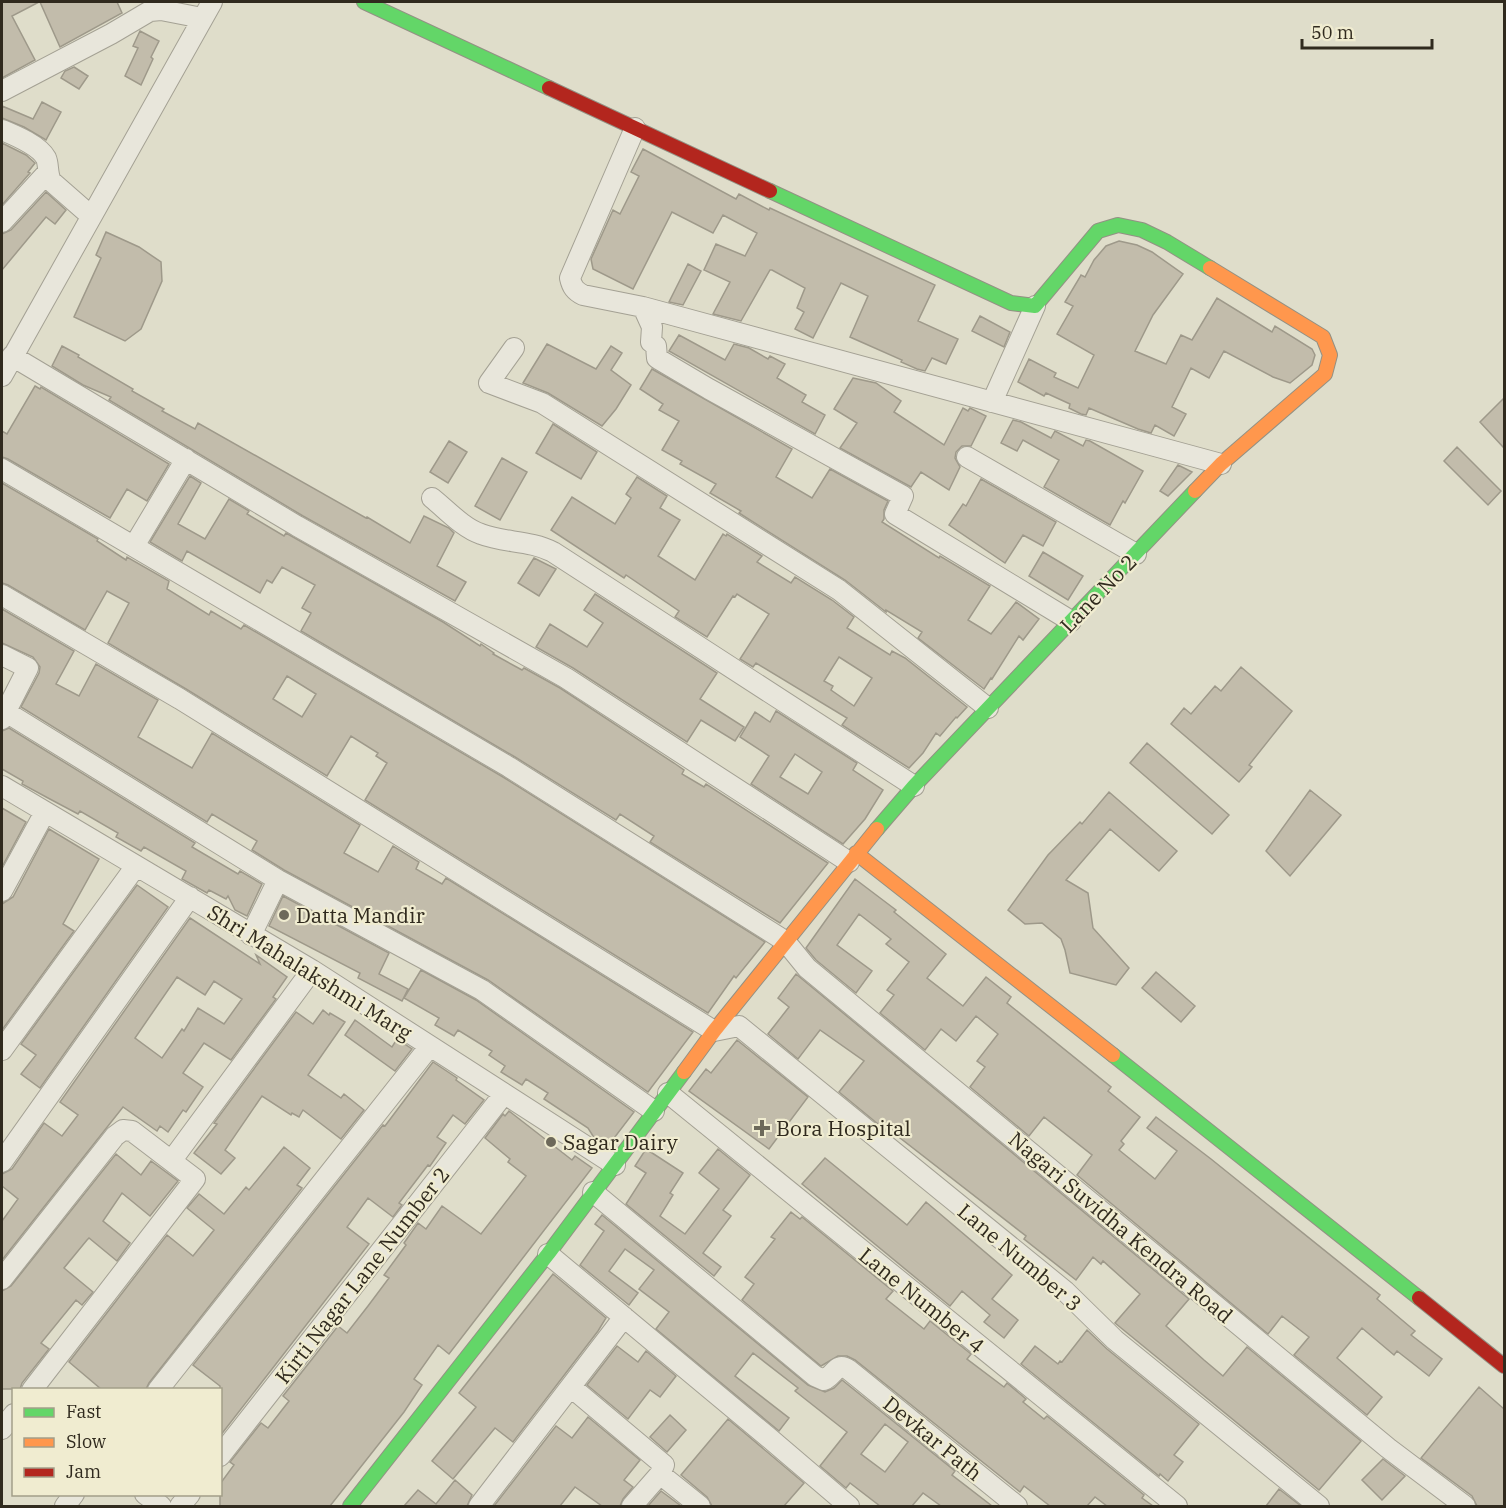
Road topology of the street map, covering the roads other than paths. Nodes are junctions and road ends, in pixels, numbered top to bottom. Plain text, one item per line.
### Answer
1 (364, 2) edge
2 (207, 10) edge
3 (2, 91) edge
4 (635, 128) junction
5 (2, 130) edge
6 (47, 173) junction
7 (91, 216) junction
8 (2, 222) edge
9 (1035, 306) junction
10 (644, 307) junction
11 (514, 348) dead end
12 (12, 356) junction
13 (2, 375) edge
14 (992, 402) junction
15 (967, 457) dead end
16 (186, 459) junction
17 (1221, 464) junction
18 (2, 469) edge
19 (432, 498) dead end
20 (134, 546) junction
21 (1136, 554) junction
22 (2, 595) edge
23 (1071, 621) junction
24 (2, 655) edge
25 (988, 708) junction
26 (4, 715) edge
27 (2, 786) edge
28 (914, 786) junction
29 (45, 812) junction
30 (853, 858) junction
31 (136, 866) junction
32 (278, 880) junction
33 (2, 891) edge
34 (190, 897) junction
35 (251, 935) junction
36 (785, 941) junction
37 (312, 970) junction
38 (714, 1031) junction
39 (430, 1046) junction
40 (2, 1050) edge
41 (668, 1093) junction
42 (504, 1094) junction
43 (654, 1111) junction
44 (172, 1160) junction
45 (2, 1162) edge
46 (615, 1165) junction
47 (593, 1192) junction
48 (548, 1254) junction
49 (2, 1279) edge
50 (624, 1317) junction
51 (1504, 1366) edge
52 (571, 1387) junction
53 (33, 1388) edge
54 (159, 1388) edge
55 (12, 1416) edge
56 (2, 1429) edge
57 (222, 1453) edge
58 (660, 1474) junction
59 (148, 1496) edge
60 (360, 1503) edge
61 (161, 1506) edge
62 (479, 1506) edge
63 (632, 1506) edge
64 (700, 1506) edge
65 (849, 1506) edge
66 (1017, 1506) edge
67 (1177, 1506) edge
68 (1319, 1506) edge
69 (1465, 1506) edge

1 - 4 street
2 - 3 street
2 - 7 street
4 - 9 street
4 - 10 street
5 - 6 street
6 - 7 street
6 - 8 street
7 - 12 street
9 - 14 street
9 - 17 street, Lane No 2
10 - 14 street
10 - 23 street
11 - 25 street
12 - 13 street
12 - 16 street
14 - 17 street
15 - 21 street
16 - 20 street
16 - 30 street
17 - 21 street, Lane No 2
18 - 20 street, Nagari Suvidha Kendra Road
19 - 28 street
20 - 36 street, Nagari Suvidha Kendra Road
21 - 23 street, Lane No 2
22 - 38 street
23 - 25 street, Lane No 2
24 - 26 street
25 - 28 street, Lane No 2
26 - 32 street
27 - 29 street, Shri Mahalakshmi Marg
28 - 30 street, Lane No 2
29 - 31 street, Shri Mahalakshmi Marg
29 - 33 street
30 - 36 street, Lane No 2
30 - 51 street
31 - 34 street, Shri Mahalakshmi Marg
31 - 40 street
32 - 35 street
32 - 43 street
34 - 35 street, Shri Mahalakshmi Marg
34 - 45 street
35 - 37 street, Shri Mahalakshmi Marg
36 - 38 street, Lane No 2
36 - 69 street, Nagari Suvidha Kendra Road
37 - 39 street, Shri Mahalakshmi Marg
37 - 44 street
38 - 41 street, Lane No 2
38 - 68 street, Lane Number 3
39 - 42 street, Shri Mahalakshmi Marg
39 - 54 street
41 - 43 street, Lane No 2
41 - 67 street, Lane Number 4
42 - 46 street, Shri Mahalakshmi Marg
42 - 57 street, Kirti Nagar Lane Number 2
43 - 46 street, Lane No 2
44 - 49 street
44 - 53 street
46 - 47 street, Lane No 2
47 - 48 street, Lane No 2
47 - 66 street, Devkar Path
48 - 50 street
48 - 60 street, Lane No 2
50 - 52 street
50 - 65 street
52 - 58 street
52 - 62 street
55 - 56 street
58 - 63 street
58 - 64 street
59 - 61 street

